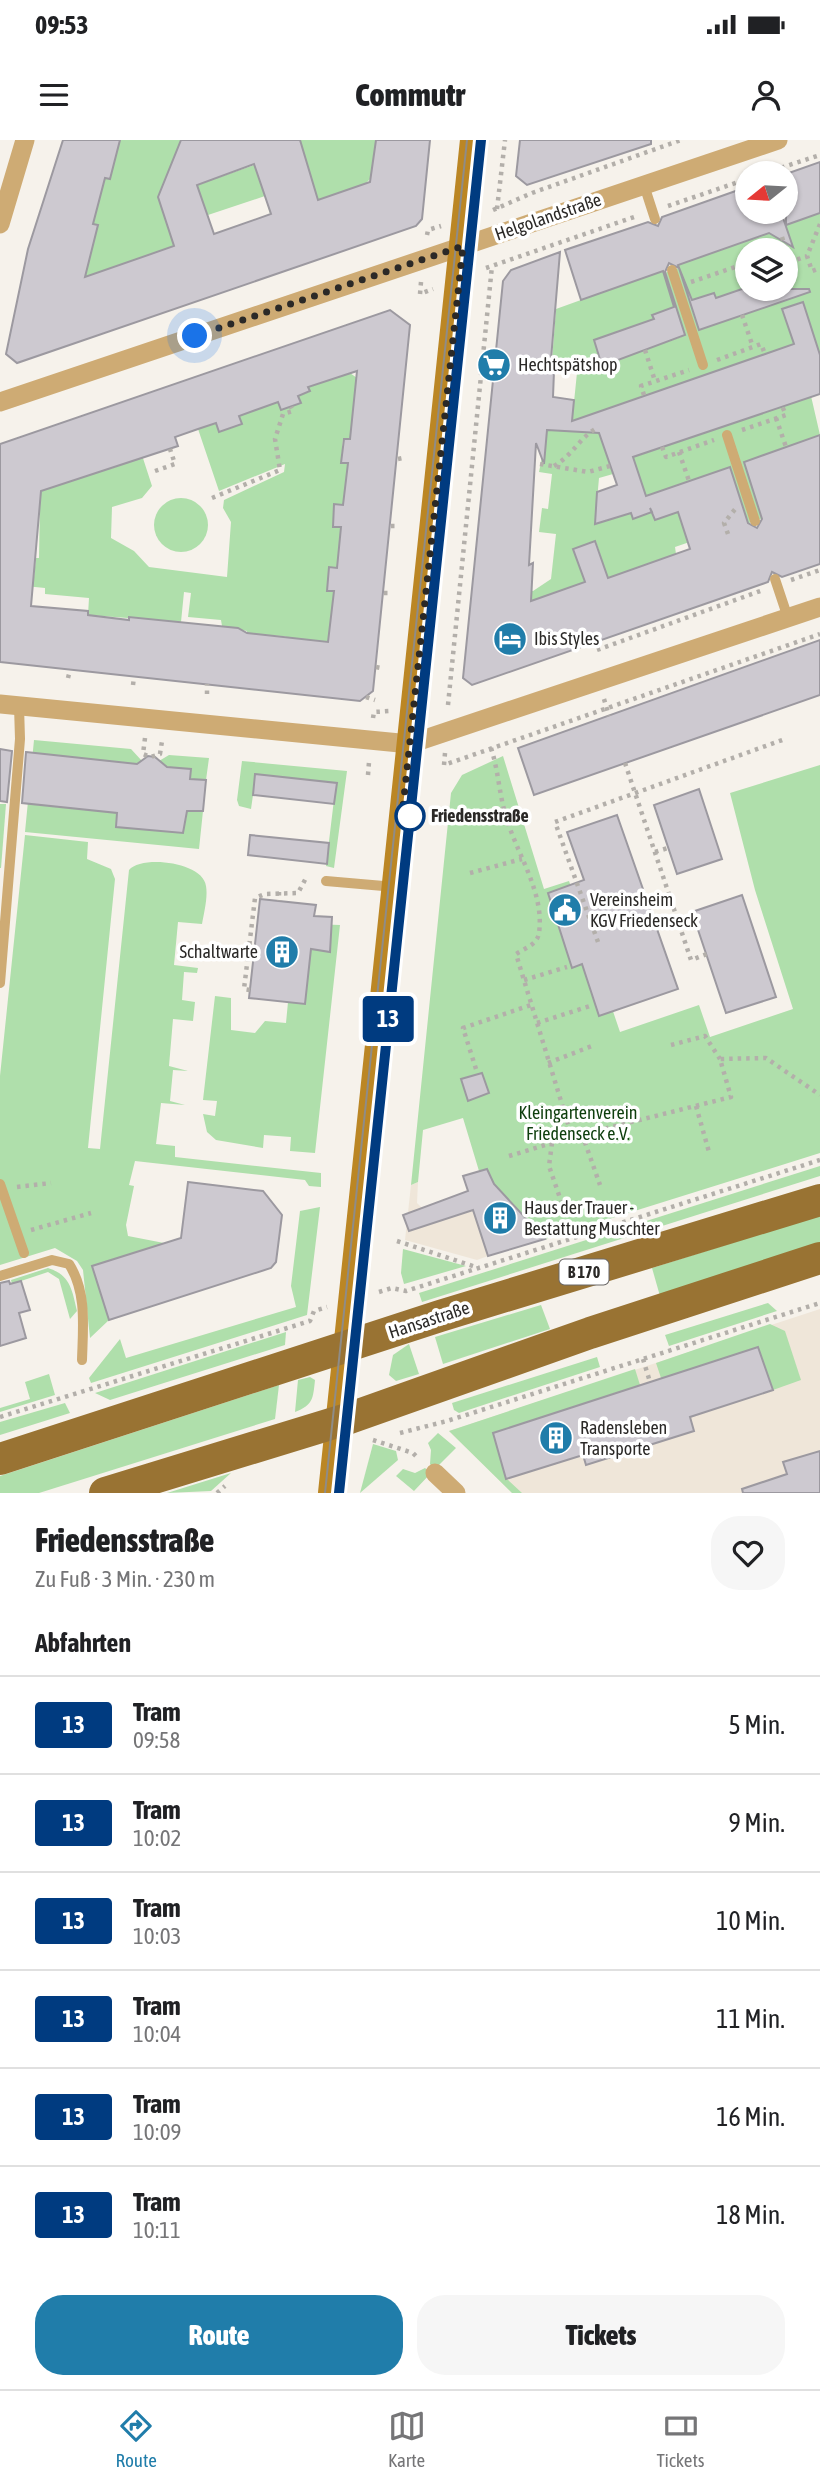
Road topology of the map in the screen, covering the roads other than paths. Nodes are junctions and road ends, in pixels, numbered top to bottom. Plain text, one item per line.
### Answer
1 (25, 140) edge
2 (474, 140) edge
3 (778, 140) edge
4 (643, 185) junction
5 (653, 215) road end
6 (0, 224) edge
7 (464, 233) junction
8 (672, 271) dead end
9 (703, 365) dead end
10 (0, 402) edge
11 (727, 435) dead end
12 (755, 521) dead end
13 (776, 582) road end
14 (820, 607) edge
15 (788, 618) junction
16 (9, 705) edge
17 (410, 744) junction
18 (326, 881) dead end
19 (395, 887) junction
20 (0, 984) edge
21 (1, 1186) edge
22 (820, 1200) edge
23 (24, 1253) dead end
24 (820, 1258) edge
25 (0, 1276) edge
26 (348, 1346) junction
27 (82, 1360) dead end
28 (340, 1421) junction
29 (0, 1459) edge
30 (435, 1474) dead end
31 (105, 1493) edge
32 (332, 1493) edge
33 (456, 1493) edge

1 - 6 street
2 - 7 main road
3 - 4 street, Helgolandstraße
4 - 5 lane
4 - 7 street, Helgolandstraße
7 - 10 street, Helgolandstraße
7 - 17 main road
8 - 9 lane
11 - 12 lane
13 - 15 lane
14 - 15 street
15 - 17 street
16 - 17 street
16 - 20 lane
17 - 19 main road
18 - 19 lane
19 - 26 main road
21 - 23 lane
22 - 26 main road, Hansastraße / B 170
24 - 28 main road
25 - 27 lane
26 - 28 main road
26 - 29 main road, Hansastraße / B 170
28 - 31 main road
28 - 32 main road
30 - 33 street

